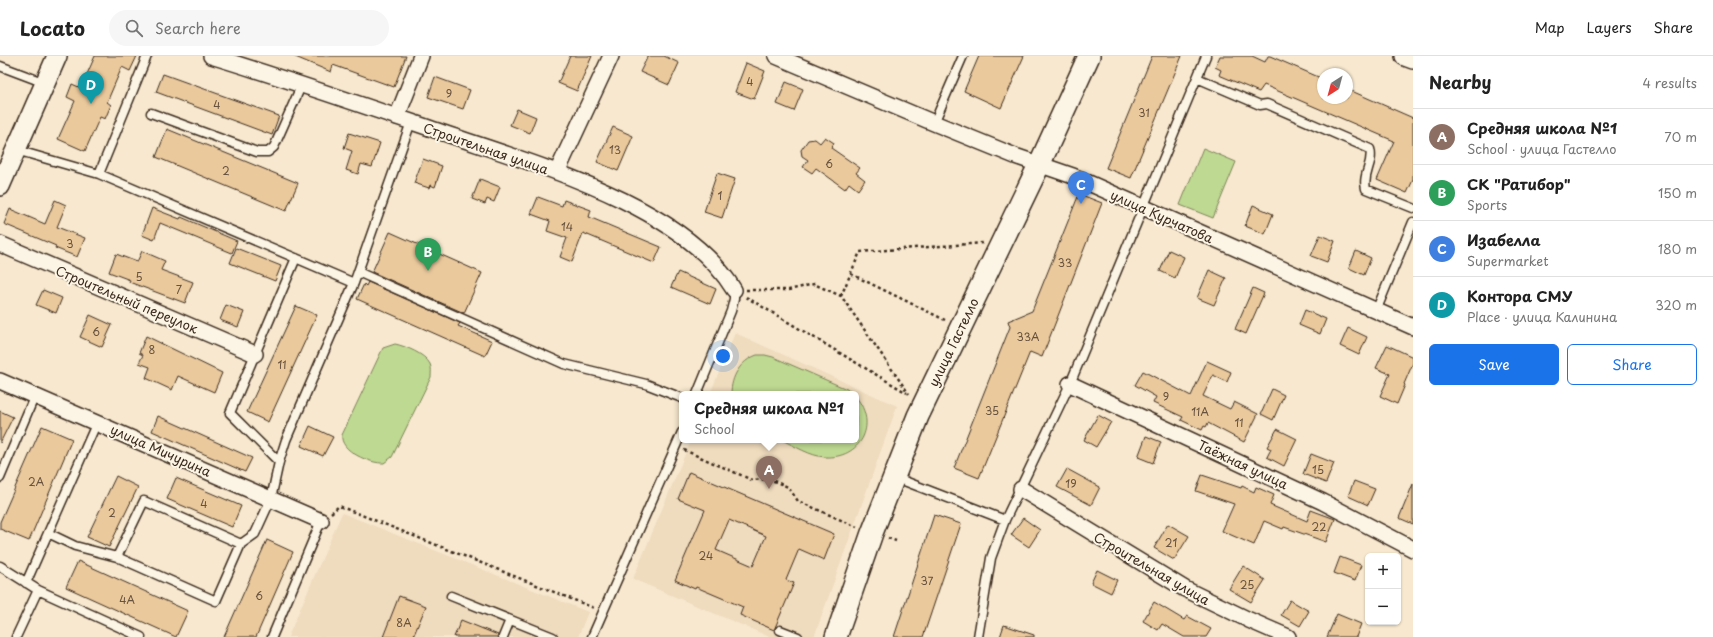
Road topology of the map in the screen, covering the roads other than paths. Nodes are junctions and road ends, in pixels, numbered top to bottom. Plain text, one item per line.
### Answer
1 (57, 56) edge
2 (147, 56) edge
3 (211, 56) edge
4 (421, 56) edge
5 (611, 56) edge
6 (776, 56) edge
7 (962, 56) edge
8 (1089, 56) edge
9 (1206, 56) edge
10 (1405, 56) edge
11 (1413, 59) edge
12 (0, 66) edge
13 (1197, 78) junction
14 (45, 83) junction
15 (302, 84) junction
16 (151, 113) dead end
17 (404, 120) junction
18 (934, 123) junction
19 (16, 150) junction
20 (1040, 163) junction
21 (557, 172) junction
22 (99, 174) junction
23 (0, 186) edge
24 (1144, 208) junction
25 (1413, 208) edge
26 (1413, 222) edge
27 (0, 244) edge
28 (296, 258) junction
29 (358, 272) junction
30 (354, 283) junction
31 (734, 290) joint
32 (1376, 311) junction
33 (1413, 328) edge
34 (255, 354) junction
35 (0, 381) edge
36 (1070, 384) junction
37 (699, 391) edge
38 (35, 395) junction
39 (679, 397) edge
40 (97, 422) junction
41 (679, 440) edge
42 (279, 462) junction
43 (893, 477) junction
44 (0, 478) edge
45 (1021, 489) junction
46 (271, 499) junction
47 (1005, 520) junction
48 (321, 521) joint
49 (48, 533) junction
50 (241, 544) junction
51 (1413, 549) edge
52 (117, 557) junction
53 (0, 566) edge
54 (26, 583) junction
55 (38, 590) junction
56 (451, 596) dead end
57 (510, 620) junction
58 (780, 630) dead end
59 (16, 637) edge
60 (141, 637) edge
61 (272, 637) edge
62 (503, 637) edge
63 (553, 637) edge
64 (592, 637) edge
65 (798, 637) edge
66 (836, 637) edge
67 (978, 637) edge
68 (1288, 637) edge

1 - 14 street
2 - 22 lane
3 - 15 street, Строительная улица
4 - 17 street
5 - 21 street
6 - 18 street, улица Курчатова
7 - 18 lane
8 - 20 main road, улица Гастелло
9 - 13 lane
10 - 11 street
12 - 14 lane
13 - 24 lane
13 - 25 lane
14 - 19 street
15 - 16 lane
15 - 17 street, Строительная улица
17 - 21 street, Строительная улица
17 - 29 lane
18 - 20 street, улица Курчатова
19 - 22 lane
19 - 23 street
20 - 24 street, улица Курчатова
20 - 43 main road, улица Гастелло
21 - 31 street, Строительная улица
22 - 28 lane
24 - 32 street, улица Курчатова
24 - 36 lane
26 - 32 lane
27 - 34 street, Строительный переулок
28 - 30 lane
28 - 34 lane
29 - 30 lane
29 - 39 lane
30 - 42 lane
31 - 37 lane
32 - 33 street, улица Курчатова
34 - 42 lane
35 - 38 street, улица Мичурина
36 - 45 lane
36 - 51 street, Таёжная улица
38 - 40 street, улица Мичурина
38 - 44 lane
40 - 46 street, улица Мичурина
40 - 49 lane
41 - 64 lane
42 - 46 lane
43 - 47 lane
43 - 66 main road, улица Гастелло
45 - 47 lane
45 - 68 street, Строительная улица
46 - 48 street, улица Мичурина
46 - 50 lane
47 - 67 lane
48 - 61 lane
49 - 52 lane
49 - 54 lane
50 - 52 lane
50 - 52 lane
53 - 54 lane
54 - 55 lane
55 - 59 lane
55 - 60 lane
56 - 57 lane
57 - 62 lane
57 - 63 lane
58 - 65 lane

